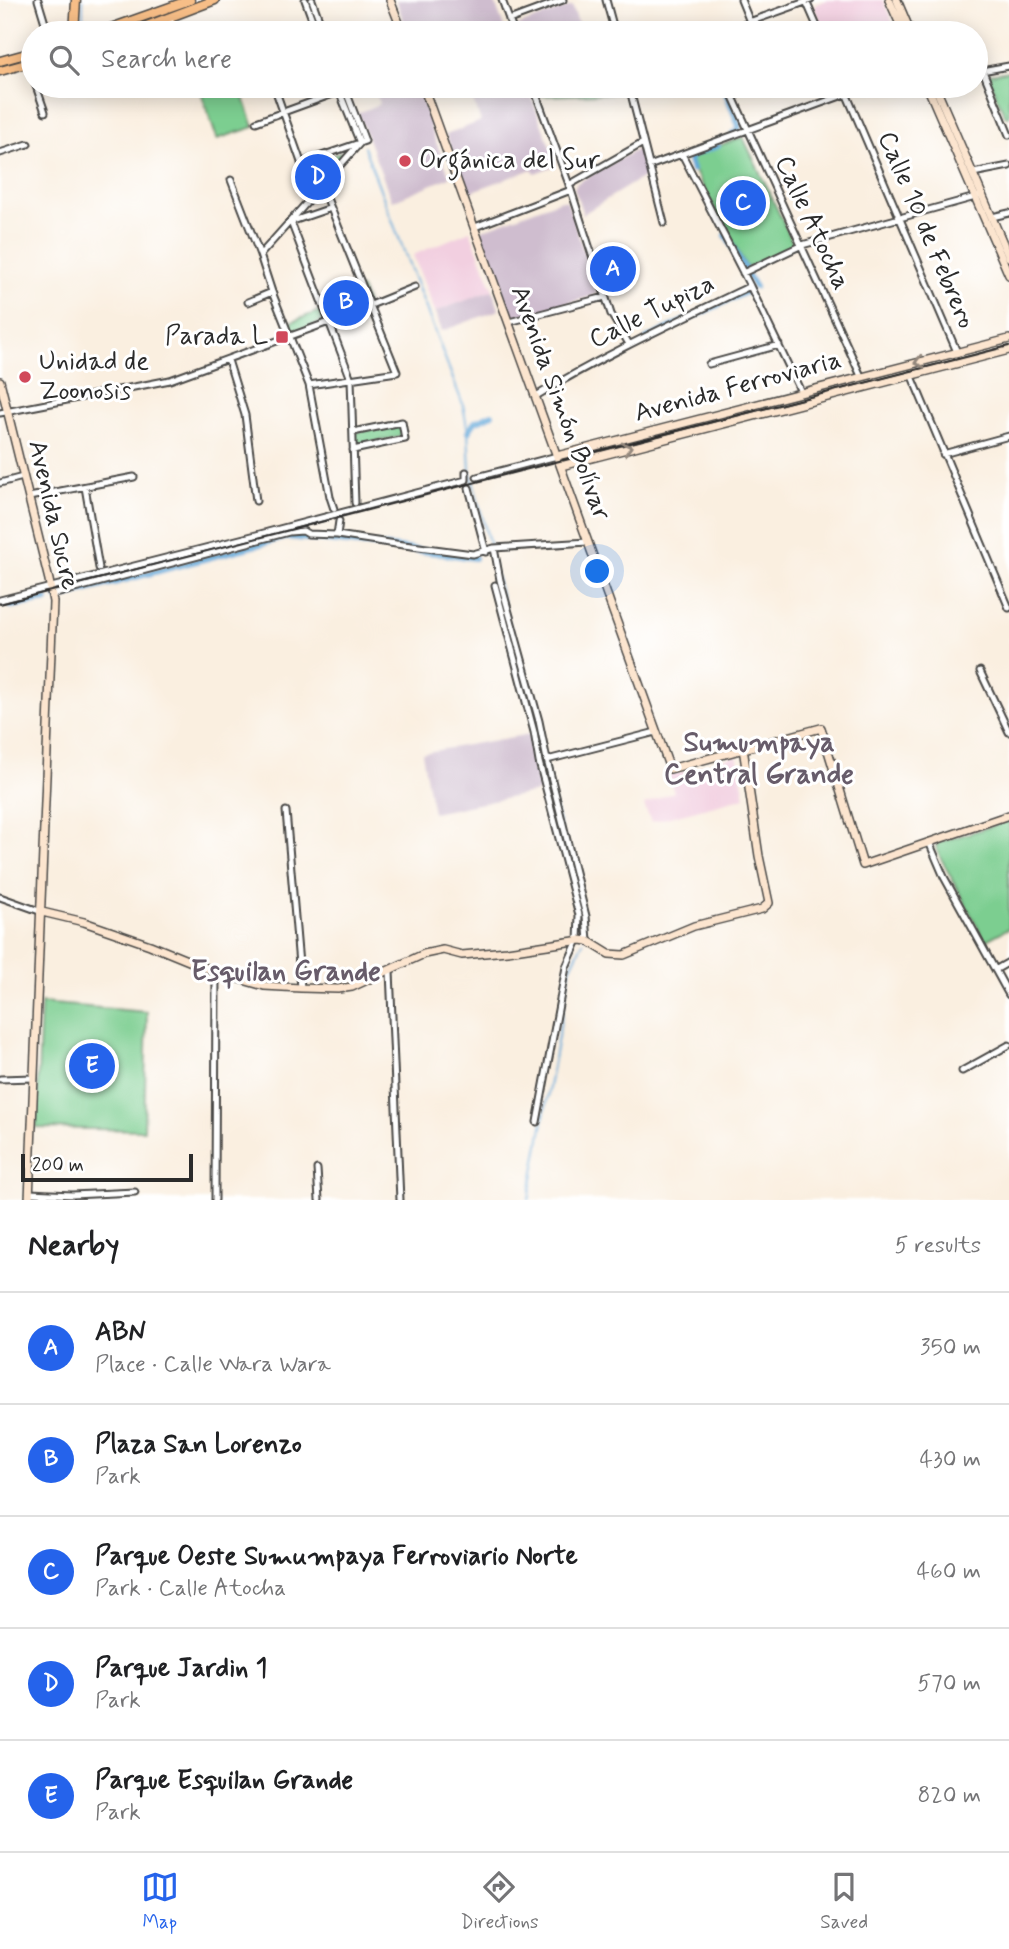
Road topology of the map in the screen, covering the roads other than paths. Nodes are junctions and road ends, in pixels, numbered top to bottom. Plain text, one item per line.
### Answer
1 (38, 0) edge
2 (76, 0) edge
3 (190, 0) edge
4 (215, 0) edge
5 (305, 0) edge
6 (312, 0) edge
7 (390, 0) edge
8 (502, 0) edge
9 (563, 0) edge
10 (606, 0) edge
11 (741, 0) edge
12 (889, 0) edge
13 (897, 0) edge
14 (808, 1) edge
15 (170, 18) junction
16 (509, 20) joint
17 (44, 21) edge
18 (75, 21) edge
19 (131, 21) edge
20 (162, 21) edge
21 (171, 21) edge
22 (313, 21) edge
23 (320, 21) edge
24 (398, 21) edge
25 (612, 21) edge
26 (750, 21) edge
27 (753, 21) edge
28 (816, 21) edge
29 (899, 21) edge
30 (906, 21) edge
31 (21, 55) edge
32 (0, 61) edge
33 (21, 66) edge
34 (1009, 66) edge
35 (988, 70) edge
36 (0, 71) edge
37 (988, 88) edge
38 (40, 98) edge
39 (279, 98) edge
40 (317, 98) edge
41 (345, 98) edge
42 (427, 98) edge
43 (537, 98) edge
44 (632, 98) edge
45 (733, 98) edge
46 (835, 98) edge
47 (848, 98) edge
48 (933, 98) edge
49 (940, 98) edge
50 (45, 112) dead end
51 (284, 112) junction
52 (1006, 121) edge
53 (256, 122) dead end
54 (747, 130) junction
55 (1009, 135) edge
56 (363, 142) junction
57 (643, 143) junction
58 (28, 144) dead end
59 (0, 153) edge
60 (682, 153) junction
61 (301, 163) junction
62 (649, 166) junction
63 (1009, 166) edge
64 (973, 173) junction
65 (231, 180) dead end
66 (322, 186) junction
67 (570, 187) junction
68 (313, 196) junction
69 (979, 196) junction
70 (331, 208) junction
71 (1009, 213) edge
72 (992, 217) junction
73 (900, 218) junction
74 (290, 222) junction
75 (664, 223) dead end
76 (475, 227) junction
77 (802, 245) junction
78 (260, 255) junction
79 (1009, 257) edge
80 (743, 273) junction
81 (1009, 275) edge
82 (415, 286) dead end
83 (750, 286) junction
84 (272, 292) junction
85 (605, 297) junction
86 (248, 302) dead end
87 (370, 305) junction
88 (329, 322) junction
89 (509, 322) junction
90 (290, 336) junction
91 (1009, 339) edge
92 (629, 344) junction
93 (779, 345) junction
94 (1009, 350) edge
95 (957, 352) junction
96 (228, 360) junction
97 (709, 363) dead end
98 (911, 374) junction
99 (861, 376) junction
100 (351, 379) junction
101 (0, 381) edge
102 (309, 385) junction
103 (801, 392) junction
104 (536, 396) junction
105 (4, 413) edge
106 (353, 432) junction
107 (1008, 437) edge
108 (353, 450) junction
109 (943, 454) junction
110 (557, 456) junction
111 (561, 466) junction
112 (466, 472) dead end
113 (23, 477) junction
114 (134, 477) dead end
115 (477, 477) dead end
116 (0, 483) edge
117 (85, 486) junction
118 (469, 488) dead end
119 (29, 497) junction
120 (256, 501) dead end
121 (355, 503) dead end
122 (334, 509) dead end
123 (339, 521) dead end
124 (337, 535) junction
125 (588, 542) junction
126 (494, 548) junction
127 (486, 552) junction
128 (99, 568) dead end
129 (495, 585) dead end
130 (51, 591) junction
131 (0, 600) edge
132 (1009, 608) edge
133 (980, 671) dead end
134 (656, 732) junction
135 (1009, 732) edge
136 (743, 748) junction
137 (547, 760) junction
138 (286, 811) dead end
139 (1009, 815) edge
140 (929, 842) junction
141 (0, 897) edge
142 (42, 912) junction
143 (583, 941) junction
144 (1009, 962) edge
145 (390, 971) junction
146 (995, 971) junction
147 (216, 972) junction
148 (301, 988) junction
149 (1009, 995) edge
150 (1009, 1045) edge
151 (962, 1071) dead end
152 (34, 1078) junction
153 (0, 1079) edge
154 (537, 1122) dead end
155 (317, 1169) dead end
156 (135, 1192) dead end
157 (30, 1197) edge
158 (215, 1200) edge
159 (320, 1200) edge
160 (400, 1200) edge

1 - 17 street
2 - 18 main road
3 - 19 main road
4 - 15 main road
5 - 22 street
6 - 23 street
7 - 24 street
8 - 16 street
9 - 16 street
10 - 25 street
11 - 26 street
12 - 29 street
13 - 30 street
14 - 27 street
14 - 28 street
15 - 20 main road
15 - 21 street
31 - 32 main road
33 - 36 main road
34 - 35 street
37 - 52 street
38 - 50 street
39 - 51 street
40 - 51 street
41 - 56 street
42 - 76 street, Avenida Simón Bolívar
43 - 67 street
44 - 57 street
45 - 54 street, Calle Atocha
46 - 54 street
47 - 73 street, Calle 10 de Febrero
48 - 69 street
49 - 64 street
51 - 53 street
51 - 61 street
52 - 55 street
54 - 60 street
54 - 77 street, Calle Atocha
56 - 61 street
56 - 66 street
57 - 62 street
57 - 67 street
58 - 59 street
60 - 62 street
60 - 80 street
61 - 68 street
62 - 75 street
63 - 64 street
64 - 69 street
65 - 78 street
66 - 68 street
66 - 70 street
67 - 76 street
67 - 85 street
68 - 74 street
69 - 72 street
69 - 73 street, Calle Tupiza
69 - 81 street
70 - 74 street
70 - 87 street
71 - 72 street
72 - 79 street
73 - 77 street, Calle Tupiza
73 - 95 street, Calle 10 de Febrero
74 - 78 street
74 - 88 street
76 - 89 street, Avenida Simón Bolívar
77 - 80 street, Calle Tupiza
77 - 99 street, Calle Atocha
78 - 84 street
80 - 83 street
82 - 87 street
83 - 92 street, Calle Tupiza
83 - 93 street
84 - 86 street
84 - 90 street
85 - 89 street
85 - 92 street
87 - 88 street
87 - 100 street
88 - 90 street
88 - 100 street
89 - 104 street, Avenida Simón Bolívar
90 - 96 street
90 - 102 street
91 - 95 street, Avenida Ferroviaria
92 - 104 street, Calle Tupiza
93 - 97 street
93 - 103 street
94 - 98 street, Avenida Ferroviaria
95 -> 99 street, Avenida Ferroviaria
96 - 105 street
96 - 120 street
98 - 109 street
111 -> 98 street, Avenida Ferroviaria
99 - 103 street, Avenida Ferroviaria
100 - 102 street
100 - 106 street
101 - 105 street, Avenida Sucre
102 - 122 street
103 - 110 street, Avenida Ferroviaria
104 - 110 street, Avenida Simón Bolívar
105 - 113 street, Avenida Sucre
106 - 108 street
106 - 108 street
107 - 109 street
108 - 121 street
109 - 132 street
110 - 111 street, Avenida Simón Bolívar
110 - 115 street, Avenida Ferroviaria
111 - 125 street, Avenida Simón Bolívar
112 - 130 street
113 - 116 street
113 - 119 street, Avenida Sucre
114 - 117 street
117 - 119 street
117 - 128 street
118 - 127 street
119 - 130 street, Avenida Sucre
123 - 124 street
124 - 127 street
124 - 130 street
125 - 126 street
125 - 134 street, Avenida Simón Bolívar
126 - 127 street
126 - 137 street
129 - 143 street
130 - 131 street
130 - 142 street, Avenida Sucre
133 - 135 street
134 - 136 street, Avenida Simón Bolívar
134 - 137 street
136 - 140 street, Avenida Simón Bolívar
136 - 143 street
137 - 143 street
138 - 148 street
139 - 140 street
140 - 146 street
141 - 142 street
142 - 147 street
142 - 152 street, Avenida Sucre
143 - 145 street
143 - 154 street
144 - 146 street
145 - 148 street
145 - 160 street
146 - 149 street
147 - 148 street
147 - 158 street
150 - 151 street
152 - 153 street
152 - 157 street, Avenida Sucre
155 - 159 street
156 - 157 street

